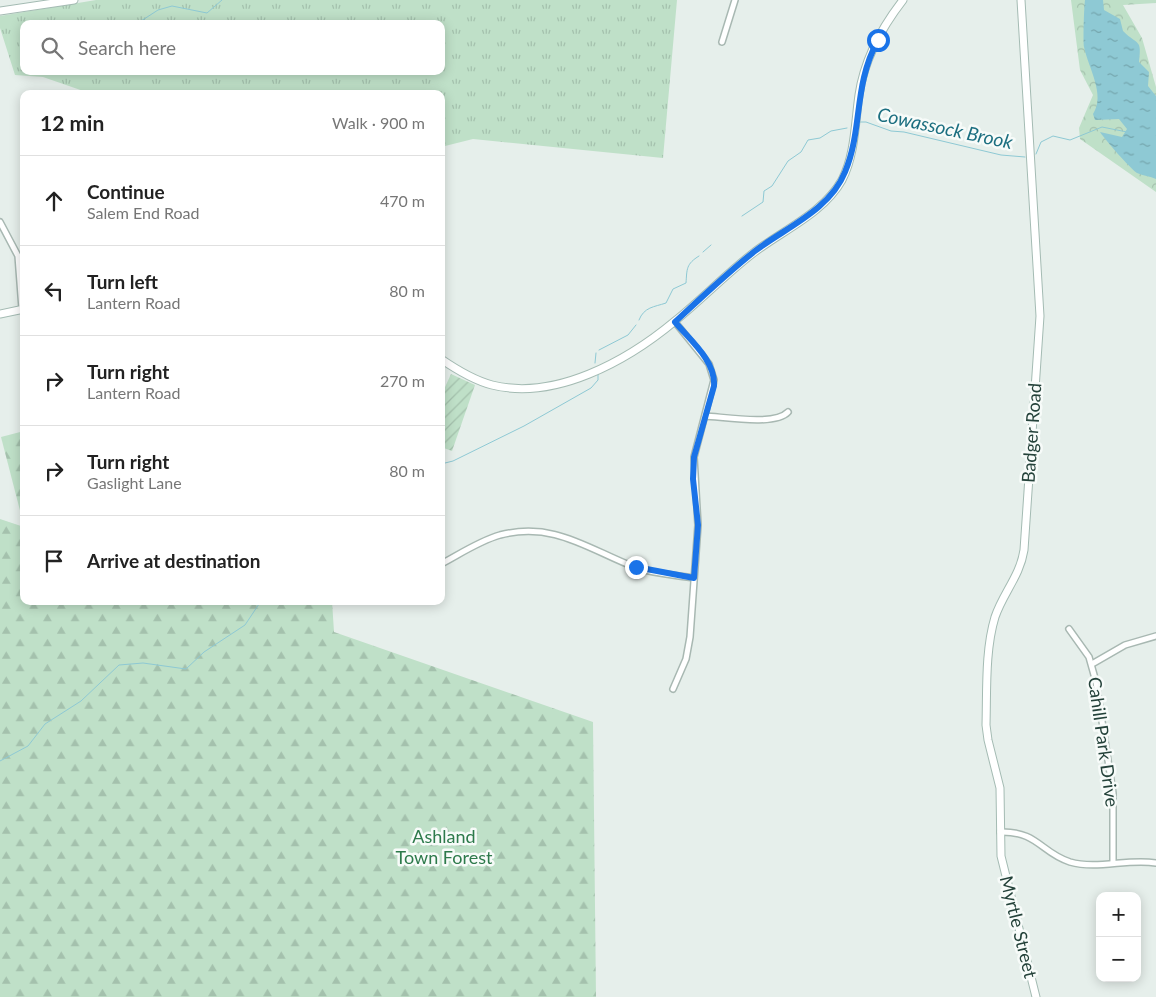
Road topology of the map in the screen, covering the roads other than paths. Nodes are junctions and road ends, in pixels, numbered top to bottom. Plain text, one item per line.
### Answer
1 (74, 0) edge
2 (735, 0) edge
3 (903, 0) edge
4 (1021, 0) edge
5 (0, 11) edge
6 (722, 42) dead end
7 (0, 222) edge
8 (20, 277) edge
9 (20, 310) edge
10 (0, 314) edge
11 (675, 322) junction
12 (445, 361) edge
13 (788, 412) dead end
14 (705, 416) junction
15 (445, 562) edge
16 (694, 578) junction
17 (1069, 629) dead end
18 (1156, 636) edge
19 (1092, 664) junction
20 (673, 688) dead end
21 (1000, 832) junction
22 (1001, 856) joint
23 (1113, 863) junction
24 (1156, 863) edge
25 (1036, 997) edge

1 - 5 street
2 - 6 street
3 - 11 street
4 - 21 street, Badger Road
7 - 8 street
9 - 10 street
11 - 12 street
11 - 14 street
13 - 14 street
14 - 16 street
15 - 16 street
16 - 20 street
17 - 19 street, Cahill Park Drive
18 - 19 street
19 - 23 street, Cahill Park Drive
21 - 22 street, Badger Road
21 - 23 street
22 - 25 street, Myrtle Street
23 - 24 street

